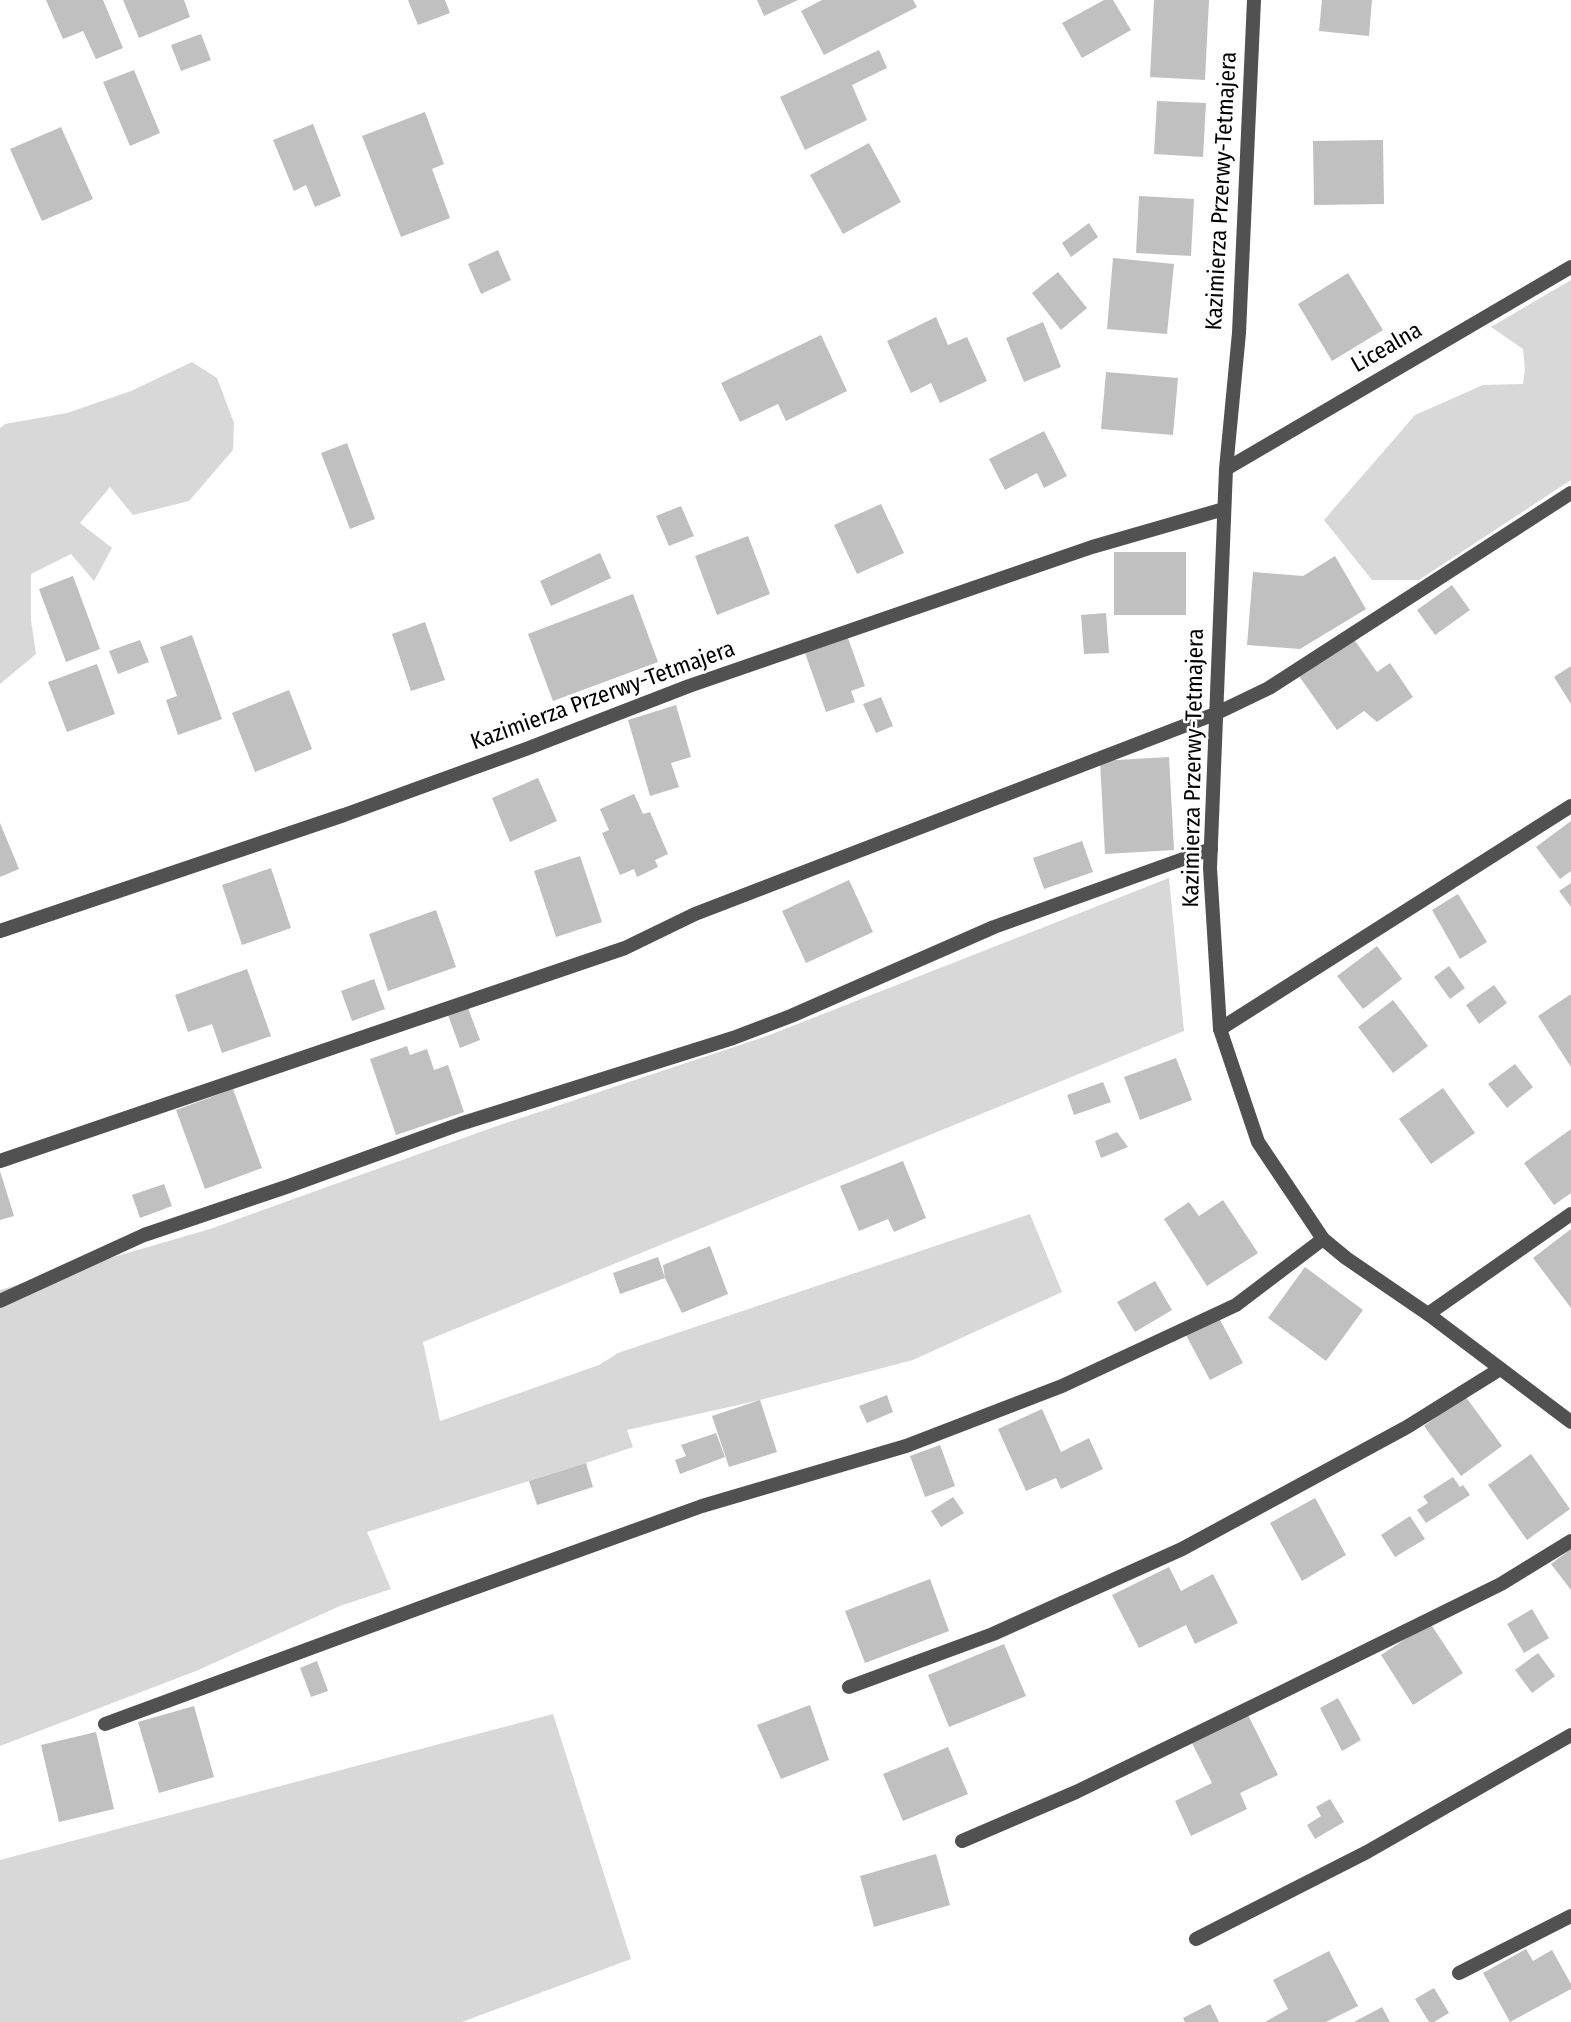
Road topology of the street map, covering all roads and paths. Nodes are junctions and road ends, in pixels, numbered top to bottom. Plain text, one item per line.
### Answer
1 (1254, 0) edge
2 (1571, 267) edge
3 (1226, 469) junction
4 (1571, 493) edge
5 (1224, 509) junction
6 (1215, 714) junction
7 (1571, 806) edge
8 (1211, 849) junction
9 (0, 931) edge
10 (1220, 1029) junction
11 (0, 1161) edge
12 (1571, 1214) edge
13 (1323, 1239) junction
14 (0, 1301) edge
15 (1428, 1314) junction
16 (1500, 1369) junction
17 (1571, 1422) edge
18 (1571, 1541) edge
19 (849, 1687) dead end
20 (105, 1724) dead end
21 (1571, 1735) edge
22 (962, 1841) dead end
23 (1571, 1916) edge
24 (1196, 1939) dead end
25 (1460, 1973) dead end

1 - 3 street, Kazimierza Przerwy-Tetmajera
2 - 3 street, Licealna
3 - 5 street, Kazimierza Przerwy-Tetmajera
4 - 6 street
5 - 6 street, Kazimierza Przerwy-Tetmajera
5 - 9 street, Kazimierza Przerwy-Tetmajera
6 - 8 street, Kazimierza Przerwy-Tetmajera
6 - 11 street
7 - 10 street
8 - 10 street, Kazimierza Przerwy-Tetmajera
8 - 14 street
10 - 13 street, Kazimierza Przerwy-Tetmajera
12 - 15 street
13 - 15 street, Kazimierza Przerwy-Tetmajera
13 - 20 street
15 - 16 street, Kazimierza Przerwy-Tetmajera
16 - 17 street, Kazimierza Przerwy-Tetmajera
16 - 19 street
18 - 22 street
21 - 24 street
23 - 25 street

